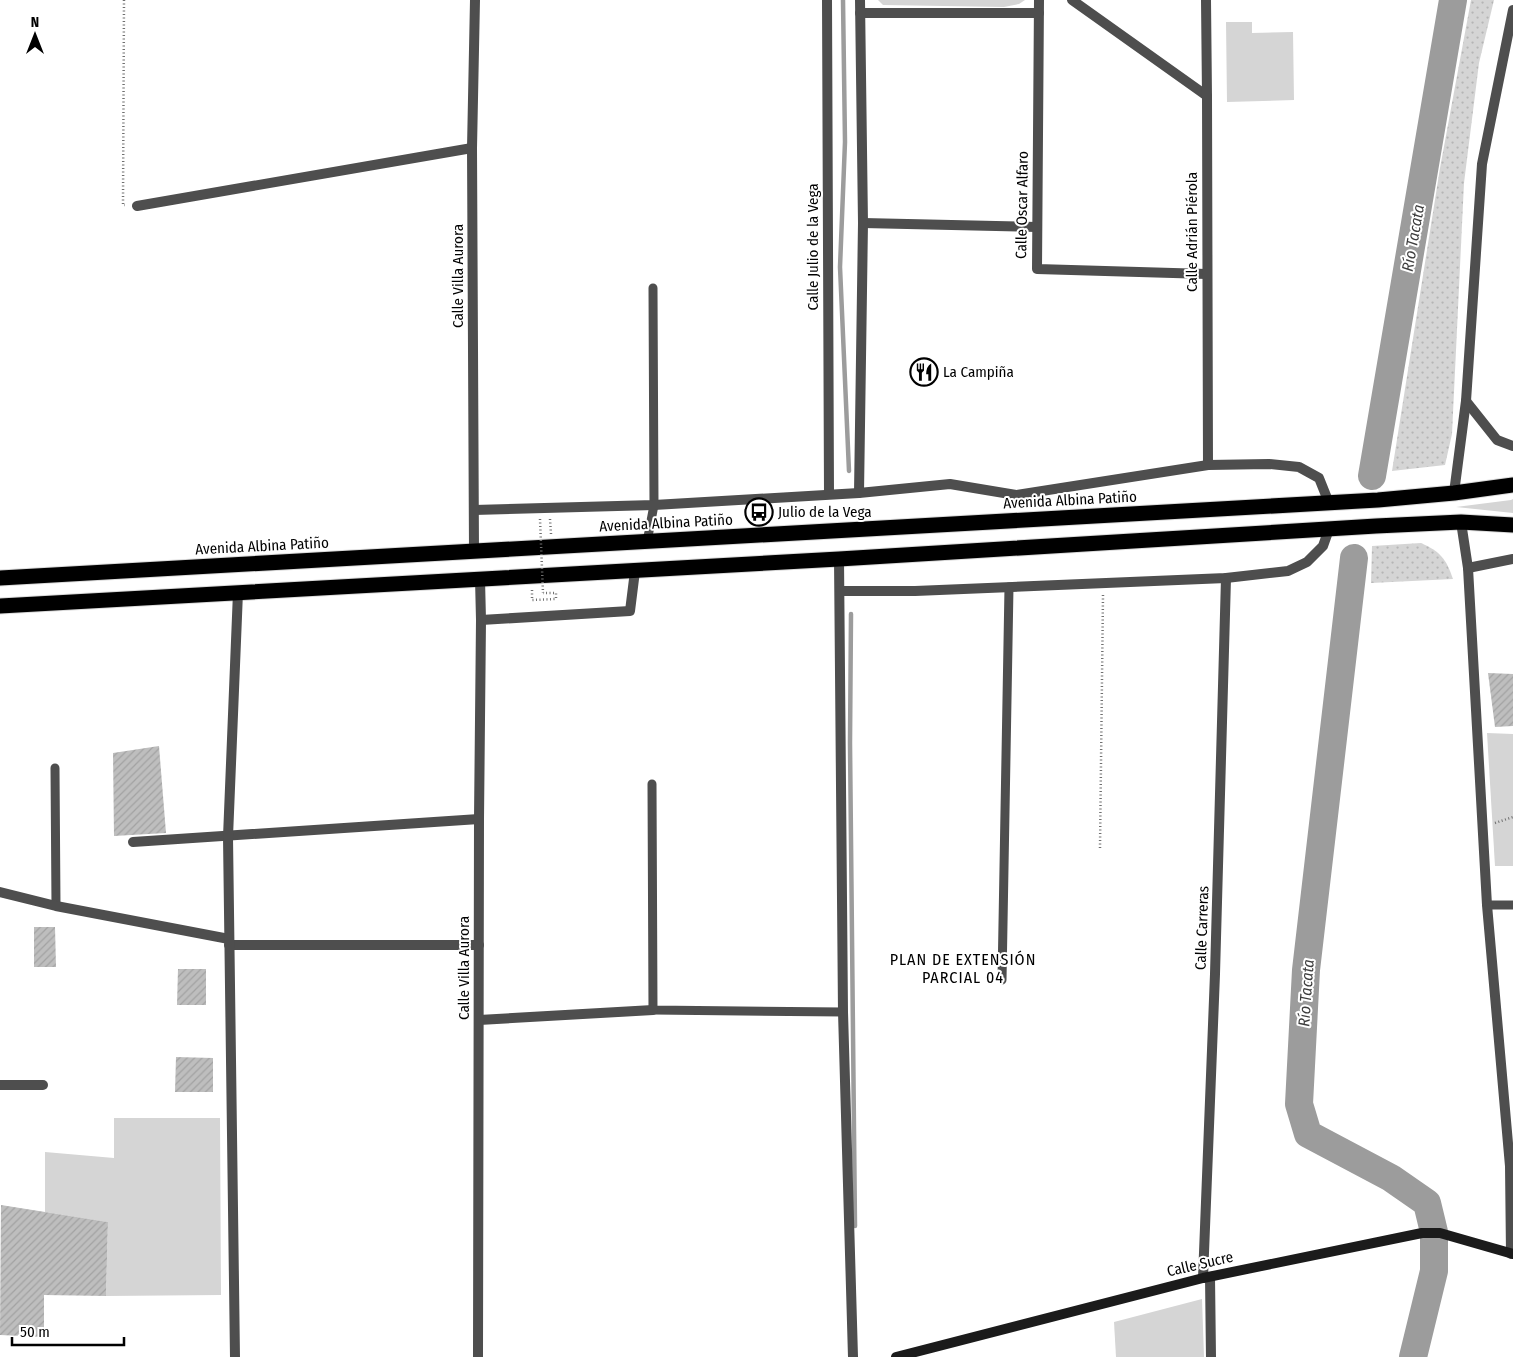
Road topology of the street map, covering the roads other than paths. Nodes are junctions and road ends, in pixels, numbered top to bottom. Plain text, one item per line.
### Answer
1 (476, 0) edge
2 (827, 0) edge
3 (860, 0) edge
4 (1040, 0) edge
5 (1072, 0) edge
6 (1206, 0) edge
7 (1513, 10) edge
8 (1039, 13) junction
9 (860, 14) junction
10 (1207, 96) junction
11 (472, 148) junction
12 (136, 206) road end
13 (863, 223) junction
14 (1037, 227) junction
15 (1207, 274) junction
16 (653, 288) dead end
17 (1466, 401) junction
18 (1513, 446) edge
19 (1208, 465) junction
20 (1513, 485) edge
21 (859, 493) junction
22 (1454, 493) junction
23 (829, 494) junction
24 (1329, 503) junction
25 (654, 505) junction
26 (474, 510) junction
27 (1461, 522) junction
28 (1513, 525) edge
29 (1330, 529) junction
30 (647, 542) junction
31 (474, 552) junction
32 (839, 559) junction
33 (1513, 559) edge
34 (1468, 568) junction
35 (636, 571) junction
36 (0, 578) edge
37 (1226, 578) junction
38 (480, 579) junction
39 (1009, 587) junction
40 (238, 592) junction
41 (840, 592) junction
42 (0, 606) edge
43 (481, 620) junction
44 (55, 768) dead end
45 (652, 784) dead end
46 (479, 819) junction
47 (228, 837) junction
48 (134, 842) dead end
49 (0, 892) edge
50 (1513, 904) edge
51 (1487, 905) junction
52 (56, 906) junction
53 (229, 942) junction
54 (479, 945) junction
55 (1002, 980) dead end
56 (653, 1010) junction
57 (843, 1012) junction
58 (478, 1020) junction
59 (0, 1085) edge
60 (43, 1085) dead end
61 (1512, 1254) edge
62 (1207, 1277) junction
63 (235, 1357) edge
64 (478, 1357) edge
65 (853, 1357) edge
66 (896, 1357) edge
67 (1212, 1357) edge

1 - 11 street, Calle Villa Aurora
2 - 23 street, Calle Julio de la Vega
3 - 9 street
4 - 8 street, Calle Oscar Alfaro
5 - 10 street
6 - 10 street, Calle Adrián Piérola
7 - 17 street
8 - 9 street
8 - 14 street, Calle Oscar Alfaro
9 - 13 street
10 - 15 street, Calle Adrián Piérola
11 - 12 street
11 - 26 street, Calle Villa Aurora
13 - 14 street
13 - 21 street
14 - 15 street, Calle Oscar Alfaro
15 - 19 street, Calle Adrián Piérola
16 - 25 lane
17 - 18 street
17 - 22 street
19 - 21 street
19 - 24 street
20 - 22 highway, Avenida Albina Patiño
21 - 23 street
22 - 24 highway, Avenida Albina Patiño
23 - 25 street
24 - 30 highway, Avenida Albina Patiño
25 - 26 street
25 - 30 lane
26 - 31 street, Calle Villa Aurora
27 - 28 highway
27 - 29 highway
27 - 34 street
29 - 32 highway
29 - 37 street
30 - 31 highway, Avenida Albina Patiño
31 - 36 highway, Avenida Albina Patiño
32 - 35 highway
32 - 41 street
33 - 34 street
34 - 51 street
35 - 38 highway
35 - 43 street
37 - 39 street
37 - 62 street, Calle Carreras
38 - 40 highway
38 - 43 street, Calle Villa Aurora
39 - 41 street
39 - 55 lane
40 - 42 highway
40 - 47 street
41 - 57 street
43 - 46 street, Calle Villa Aurora
44 - 52 lane
45 - 56 lane
46 - 47 street
46 - 54 street, Calle Villa Aurora
47 - 48 street
47 - 53 street
49 - 52 street
50 - 51 lane
51 - 61 street
52 - 53 street
53 - 54 street
53 - 63 street
54 - 58 street, Calle Villa Aurora
56 - 57 lane
56 - 58 street
57 - 65 street
58 - 64 street, Calle Villa Aurora
59 - 60 street
61 - 62 main road, Calle Sucre
62 - 66 main road, Calle Sucre
62 - 67 street, Calle Carreras

